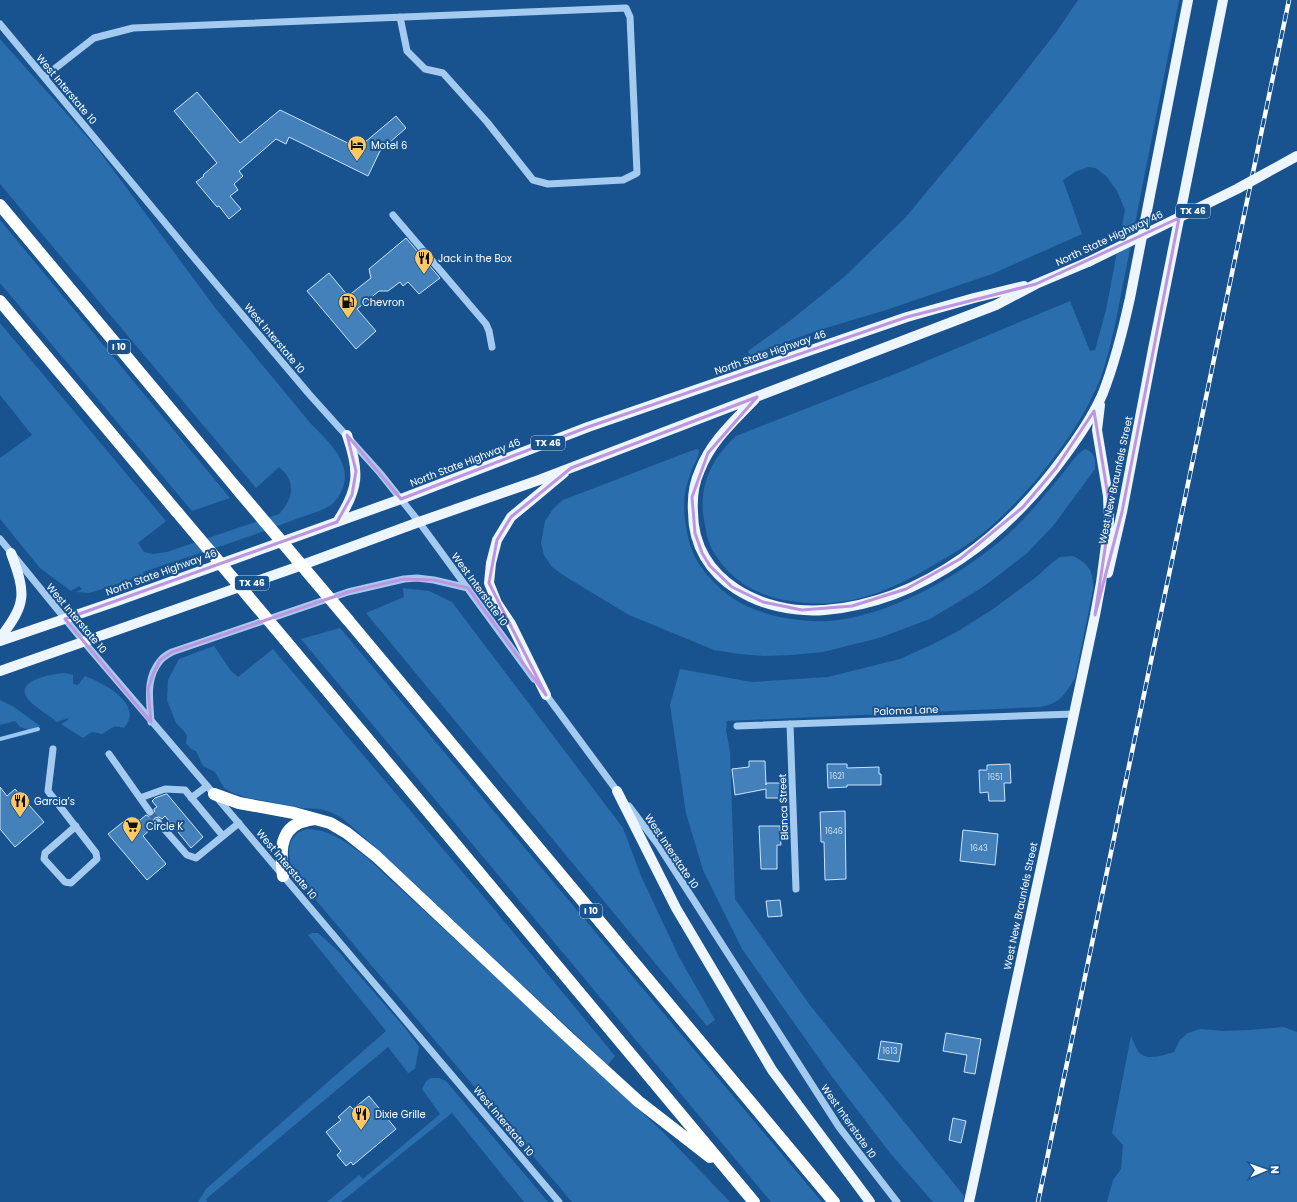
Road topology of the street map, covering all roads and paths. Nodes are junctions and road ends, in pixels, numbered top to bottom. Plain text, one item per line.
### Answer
1 (1188, 0) edge
2 (1223, 0) edge
3 (400, 17) junction
4 (0, 24) edge
5 (44, 77) junction
6 (1297, 156) edge
7 (0, 205) edge
8 (393, 215) dead end
9 (1036, 284) junction
10 (0, 301) edge
11 (492, 347) dead end
12 (1102, 394) junction
13 (757, 397) junction
14 (347, 435) junction
15 (571, 468) junction
16 (401, 499) junction
17 (337, 522) junction
18 (419, 522) junction
19 (0, 539) edge
20 (11, 553) junction
21 (468, 588) junction
22 (1096, 616) junction
23 (65, 619) junction
24 (0, 640) edge
25 (84, 642) junction
26 (0, 671) edge
27 (546, 695) junction
28 (1074, 714) junction
29 (151, 722) junction
30 (790, 724) junction
31 (737, 726) dead end
32 (53, 749) dead end
33 (109, 754) dead end
34 (211, 790) junction
35 (617, 791) junction
36 (140, 798) junction
37 (191, 798) junction
38 (150, 812) tunnel mouth
39 (317, 818) junction
40 (158, 822) tunnel mouth
41 (239, 823) junction
42 (76, 826) junction
43 (223, 836) junction
44 (283, 876) junction
45 (796, 889) dead end
46 (730, 1173) junction
47 (559, 1202) edge
48 (754, 1202) edge
49 (834, 1202) edge
50 (870, 1202) edge
51 (897, 1202) edge
52 (968, 1202) edge

1 - 12 main road
2 - 22 main road, West New Braunfels Street
3 - 3 street
3 - 5 street
4 - 5 street, West Interstate 10
5 - 14 street, West Interstate 10
6 - 9 main road, North State Highway 46 / TX 46, bridge
7 - 49 highway, I 10, bridge
8 - 11 street
9 - 13 main road, North State Highway 46 / TX 46
9 - 16 main road, North State Highway 46 / TX 46
10 - 46 highway, bridge
12 - 13 main road
12 - 22 main road, West New Braunfels Street
13 - 15 main road, North State Highway 46 / TX 46
14 - 16 street, West Interstate 10
14 - 17 main road
15 - 18 main road, North State Highway 46 / TX 46
15 - 27 main road
16 - 17 main road, North State Highway 46 / TX 46
16 - 18 street, West Interstate 10
17 - 23 main road, North State Highway 46 / TX 46
18 - 21 street, West Interstate 10
18 - 25 main road, North State Highway 46 / TX 46
19 - 20 street, West Interstate 10
20 - 23 street, West Interstate 10
20 - 24 main road
21 - 27 street, West Interstate 10
21 - 29 street
22 - 28 main road, West New Braunfels Street
23 - 24 main road, TX 46
23 - 25 street, West Interstate 10
25 - 26 main road, TX 46
25 - 29 street, West Interstate 10
27 - 35 street, West Interstate 10
28 - 30 street, Paloma Lane
28 - 52 main road, West New Braunfels Street
29 - 34 street, West Interstate 10
30 - 31 street, Paloma Lane
30 - 45 street, Blanca Street
32 - 42 street
33 - 36 street
34 - 37 street
34 - 39 highway
34 - 41 street, West Interstate 10
35 - 50 main road
35 - 51 street, West Interstate 10
36 - 37 street
36 - 38 street
37 - 43 street
39 - 44 highway
39 - 46 highway
40 - 43 street
41 - 43 street
41 - 44 street, West Interstate 10
42 - 42 street
44 - 47 street, West Interstate 10
46 - 48 highway

